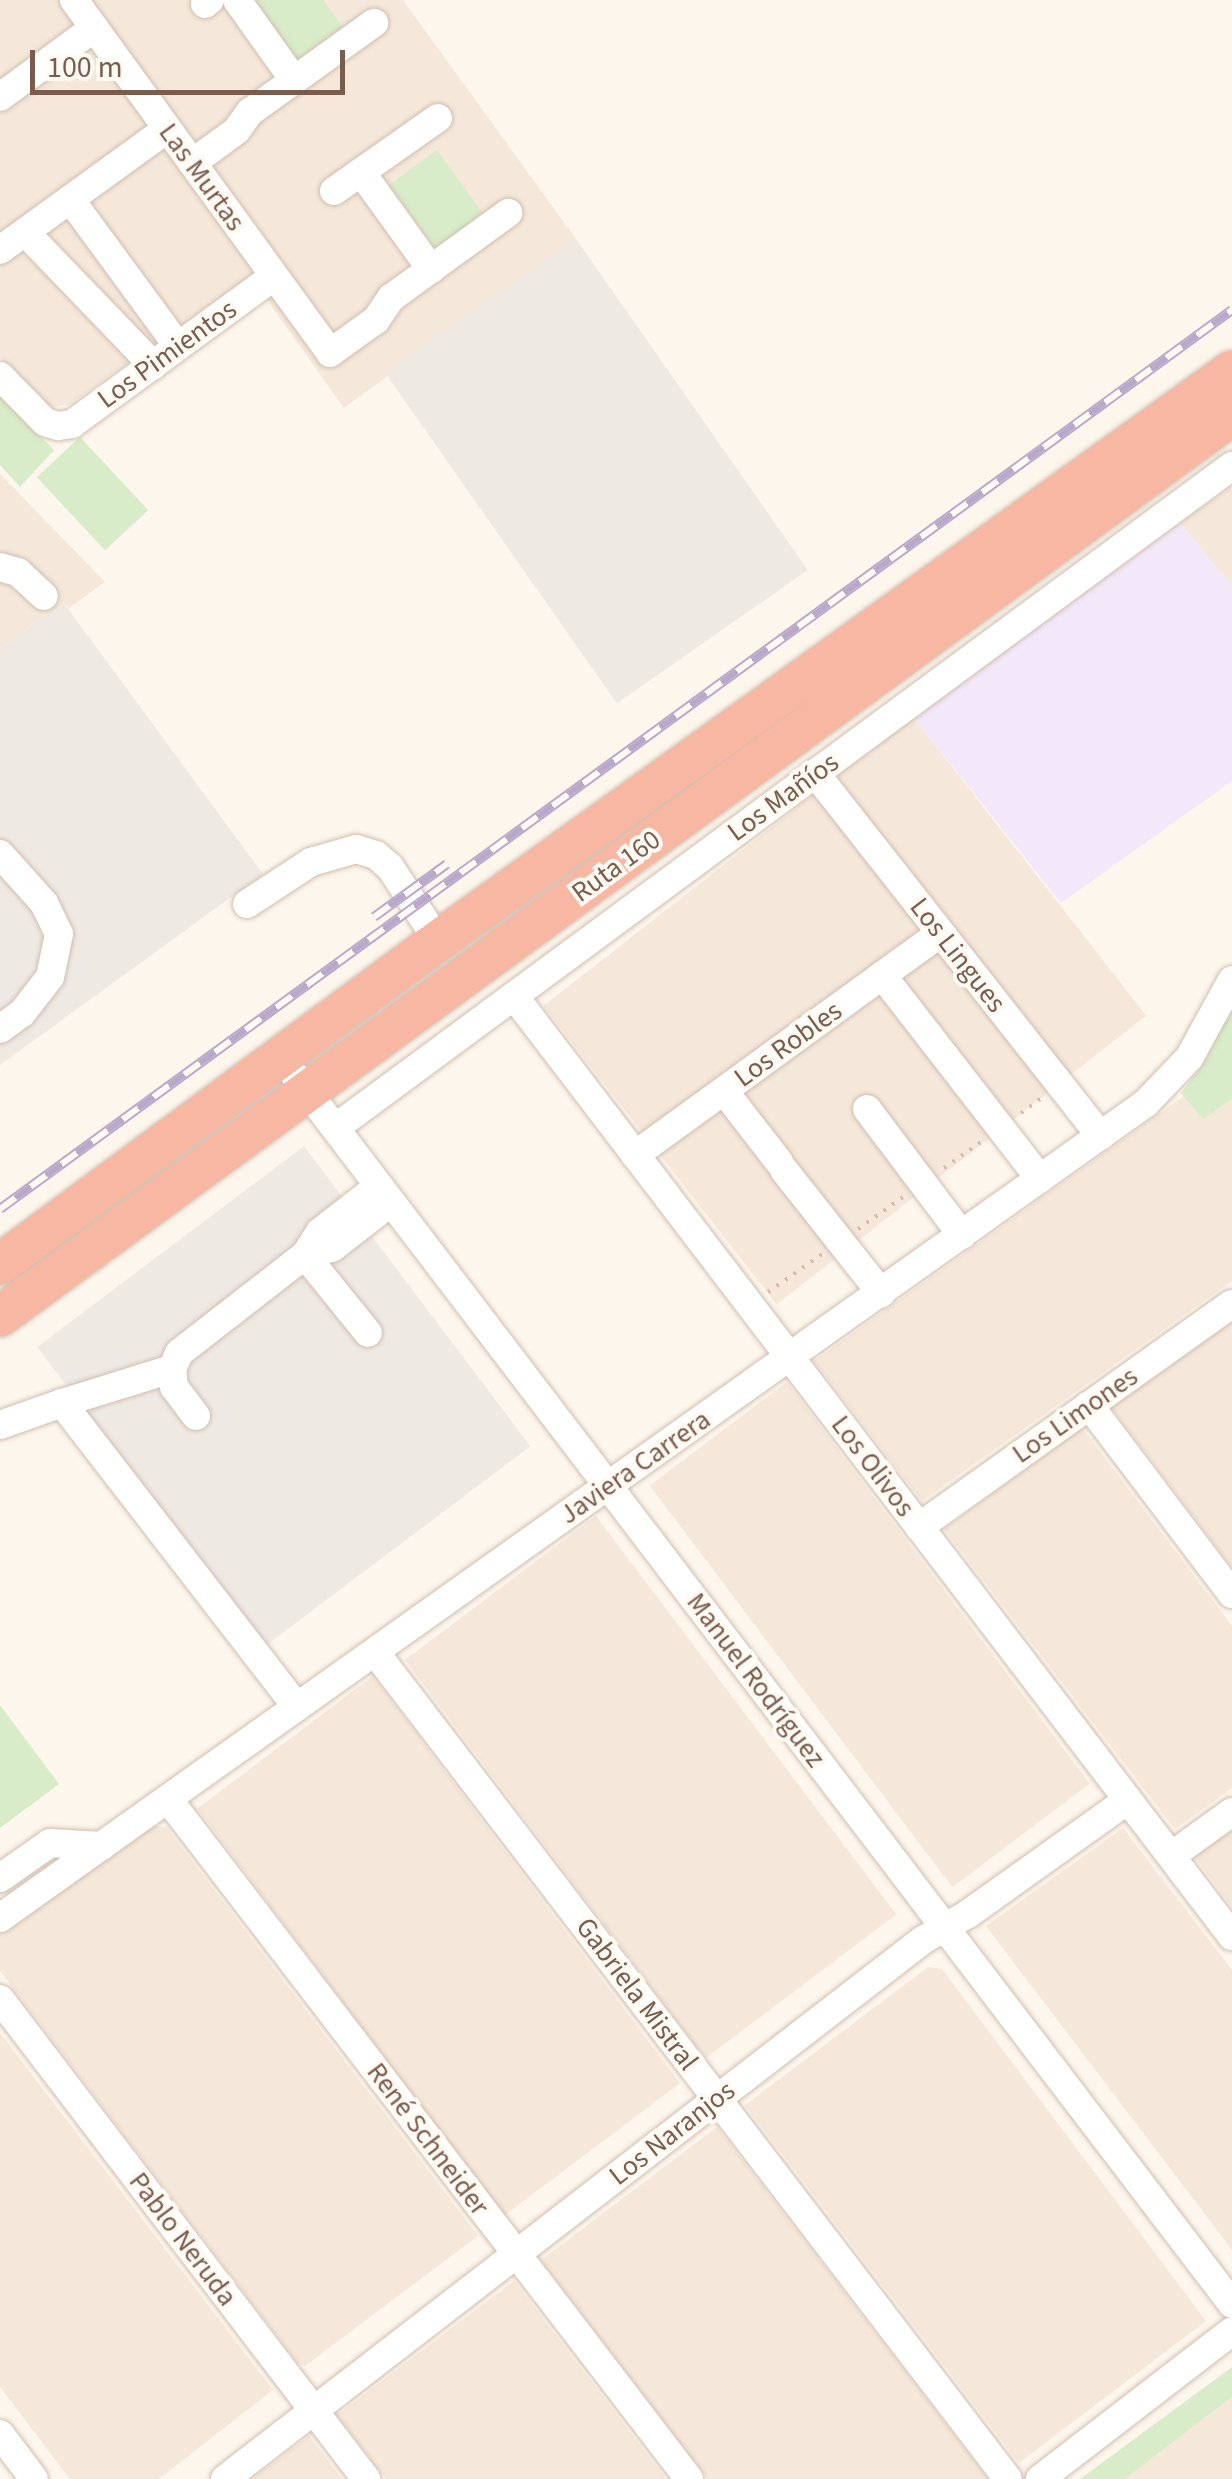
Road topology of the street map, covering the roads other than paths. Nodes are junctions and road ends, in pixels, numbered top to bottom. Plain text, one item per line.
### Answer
1 (74, 0) edge
2 (237, 0) edge
3 (374, 24) dead end
4 (94, 28) junction
5 (294, 80) junction
6 (0, 97) edge
7 (438, 118) dead end
8 (180, 147) junction
9 (362, 172) junction
10 (334, 191) dead end
11 (70, 198) junction
12 (508, 213) dead end
13 (25, 232) junction
14 (0, 250) edge
15 (431, 269) junction
16 (274, 276) junction
17 (178, 346) junction
18 (153, 365) junction
19 (1232, 371) edge
20 (0, 376) edge
21 (1232, 415) edge
22 (1232, 466) edge
23 (0, 567) edge
24 (44, 596) dead end
25 (815, 773) junction
26 (0, 854) edge
27 (247, 904) dead end
28 (940, 932) junction
29 (438, 941) junction
30 (882, 975) junction
31 (1232, 980) edge
32 (514, 996) junction
33 (0, 1029) edge
34 (280, 1056) junction
35 (724, 1091) junction
36 (308, 1092) junction
37 (866, 1109) dead end
38 (335, 1128) junction
39 (1101, 1136) junction
40 (636, 1155) junction
41 (1040, 1179) junction
42 (385, 1194) junction
43 (962, 1235) junction
44 (305, 1255) junction
45 (0, 1264) edge
46 (880, 1293) junction
47 (1232, 1304) edge
48 (0, 1316) edge
49 (368, 1333) dead end
50 (790, 1358) junction
51 (172, 1369) junction
52 (62, 1403) junction
53 (1089, 1405) junction
54 (196, 1416) dead end
55 (0, 1424) edge
56 (608, 1486) junction
57 (919, 1526) junction
58 (1232, 1594) edge
59 (375, 1652) junction
60 (298, 1707) junction
61 (168, 1799) junction
62 (1128, 1800) junction
63 (1232, 1812) edge
64 (102, 1846) junction
65 (1170, 1856) junction
66 (0, 1878) edge
67 (0, 1918) edge
68 (945, 1928) junction
69 (1232, 1936) edge
70 (0, 1999) edge
71 (716, 2098) junction
72 (517, 2254) junction
73 (1232, 2304) edge
74 (1232, 2331) edge
75 (314, 2410) junction
76 (0, 2434) edge
77 (34, 2479) edge
78 (225, 2479) edge
79 (366, 2479) edge
80 (688, 2479) edge
81 (1008, 2479) edge
82 (1040, 2479) edge

1 - 4 street, Las Murtas
2 - 5 street
3 - 5 street
4 - 6 street
4 - 8 street, Las Murtas
5 - 8 street
7 - 9 street
8 - 11 street
8 - 16 street, Las Murtas
9 - 10 street
9 - 15 street
11 - 13 street
11 - 17 street
12 - 15 street
13 - 14 street
13 - 18 street
15 - 16 street, Las Murtas
16 - 17 street, Los Pimientos
17 - 18 street, Los Pimientos
18 - 20 street, Los Pimientos
19 - 29 highway, Ruta 160
21 - 36 highway, Ruta 160
22 - 25 street, Los Mañíos
23 - 24 street
25 - 28 street, Los Lingues
25 - 32 street, Los Mañíos
26 - 33 street
27 - 29 street
28 - 30 street, Los Robles
28 - 39 street, Los Lingues
29 - 34 highway, Ruta 160
30 - 35 street, Los Robles
30 - 41 street
31 - 39 street, Javiera Carrera
32 - 38 street, Los Mañíos
32 - 40 street, Los Olivos
34 - 36 street, Manuel Rodríguez
34 - 45 highway, Ruta 160
35 - 40 street, Los Robles
35 - 46 street
36 - 38 street, Manuel Rodríguez
36 - 48 highway, Ruta 160
37 - 43 street
38 - 42 street, Manuel Rodríguez
39 - 41 street, Javiera Carrera
40 - 50 street, Los Olivos
41 - 43 street, Javiera Carrera
42 - 44 street
42 - 56 street, Manuel Rodríguez
43 - 46 street, Javiera Carrera
44 - 49 street
44 - 51 street
46 - 50 street, Javiera Carrera
47 - 53 street, Los Limones
50 - 56 street, Javiera Carrera
50 - 57 street, Los Olivos
51 - 52 street
51 - 54 street
52 - 55 street
52 - 60 street
53 - 57 street, Los Limones
53 - 58 street
56 - 59 street, Javiera Carrera
56 - 68 street, Manuel Rodríguez
57 - 62 street, Los Olivos
59 - 60 street, Javiera Carrera
59 - 71 street, Gabriela Mistral
60 - 61 street, Javiera Carrera
61 - 64 street, Javiera Carrera
61 - 72 street, René Schneider
62 - 65 street, Los Olivos
62 - 68 street, Los Naranjos
63 - 65 street
64 - 66 street
64 - 67 street, Javiera Carrera
65 - 69 street, Los Olivos
68 - 71 street, Los Naranjos
68 - 73 street, Manuel Rodríguez
70 - 75 street, Pablo Neruda
71 - 72 street, Los Naranjos
71 - 81 street, Gabriela Mistral
72 - 75 street, Los Naranjos
72 - 80 street, René Schneider
74 - 82 street
75 - 78 street, Los Naranjos
75 - 79 street, Pablo Neruda
76 - 77 street

